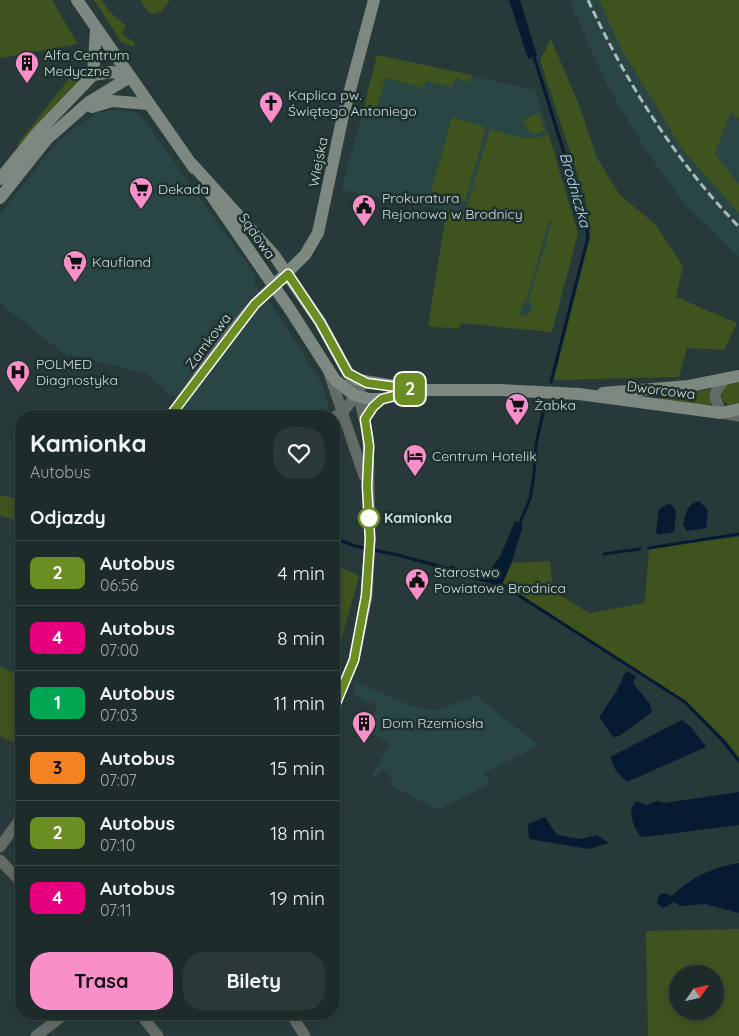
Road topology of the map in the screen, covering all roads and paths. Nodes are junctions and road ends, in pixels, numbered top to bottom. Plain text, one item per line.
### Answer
1 (77, 0) edge
2 (374, 0) edge
3 (96, 30) junction
4 (93, 75) junction
5 (130, 77) junction
6 (148, 104) junction
7 (72, 117) junction
8 (22, 161) junction
9 (191, 162) junction
10 (0, 179) edge
11 (0, 198) edge
12 (288, 274) junction
13 (273, 286) junction
14 (328, 372) junction
15 (739, 376) edge
16 (725, 379) junction
17 (363, 390) junction
18 (419, 390) junction
19 (579, 394) junction
20 (382, 399) junction
21 (174, 410) edge
22 (337, 410) edge
23 (739, 410) edge
24 (340, 412) edge
25 (721, 413) junction
26 (340, 415) edge
27 (739, 416) edge
28 (340, 419) edge
29 (365, 419) junction
30 (368, 436) junction
31 (367, 486) junction
32 (340, 693) edge
33 (15, 826) edge
34 (0, 847) edge
35 (0, 860) edge
36 (15, 876) edge
37 (57, 1020) edge
38 (145, 1020) edge
39 (295, 1020) edge
40 (36, 1036) edge
41 (158, 1036) edge
42 (305, 1036) edge

1 - 3 street, Sądowa
2 - 12 street, Wiejska
3 - 4 street
3 - 5 street, Sądowa
4 - 5 street
4 - 8 street
5 - 6 street, Sądowa
5 - 7 street
6 - 7 street
6 - 9 street, Sądowa
7 - 8 street
8 - 10 street
8 - 11 street
9 - 12 street, Sądowa
9 - 13 street, Sądowa
12 - 13 street, Wiejska
12 - 17 street, Sądowa
13 - 14 street, Sądowa
13 - 21 street, Zamkowa
14 - 17 street, Sądowa
14 - 22 street
15 - 16 street, Dworcowa
16 - 19 street, Dworcowa
16 - 25 street
17 - 18 street, Dworcowa
17 - 20 street, Dworcowa
17 - 24 street
17 - 29 street
18 - 19 street, Dworcowa
18 - 20 street, Dworcowa
19 - 25 street, Dworcowa
20 - 29 street
23 - 25 street
25 - 27 street, Dworcowa
26 - 30 street
28 - 31 street
29 - 30 street
30 - 31 street
31 - 32 street
33 - 34 street
35 - 36 street
37 - 40 street
38 - 41 street
39 - 42 street

